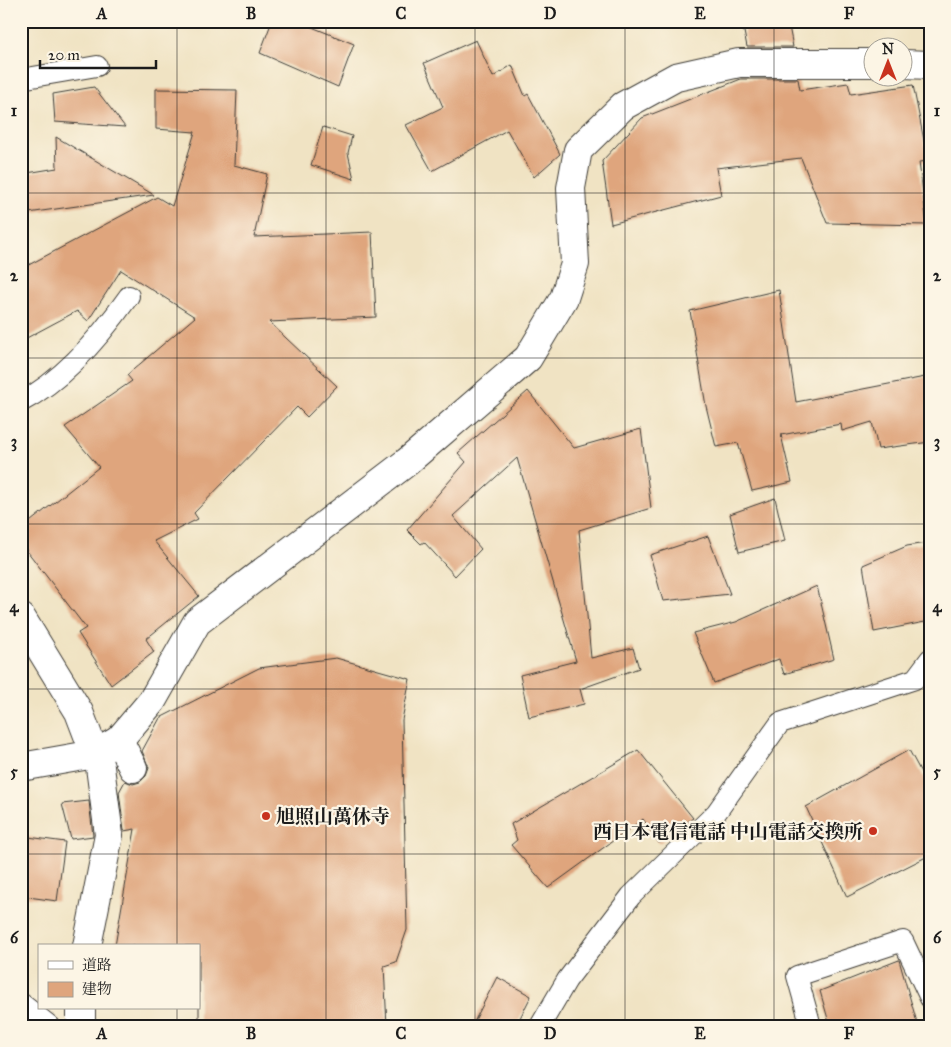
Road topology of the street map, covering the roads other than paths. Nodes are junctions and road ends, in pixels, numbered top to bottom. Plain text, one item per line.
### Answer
1 (864, 63) edge
2 (914, 64) edge
3 (930, 65) edge
4 (98, 66) dead end
5 (21, 79) edge
6 (129, 296) dead end
7 (21, 402) edge
8 (21, 617) edge
9 (930, 659) edge
10 (119, 740) junction
11 (95, 754) junction
12 (21, 767) edge
13 (133, 768) dead end
14 (87, 944) edge
15 (930, 998) edge
16 (21, 1004) edge
17 (81, 1010) edge
18 (50, 1026) edge
19 (81, 1026) edge
20 (540, 1026) edge
21 (811, 1026) edge

1 - 10 street
2 - 3 street
4 - 5 lane
6 - 7 lane
8 - 11 street
9 - 20 lane
10 - 11 street
10 - 13 street
11 - 12 street
11 - 14 street
15 - 21 lane
16 - 18 lane
17 - 19 street

